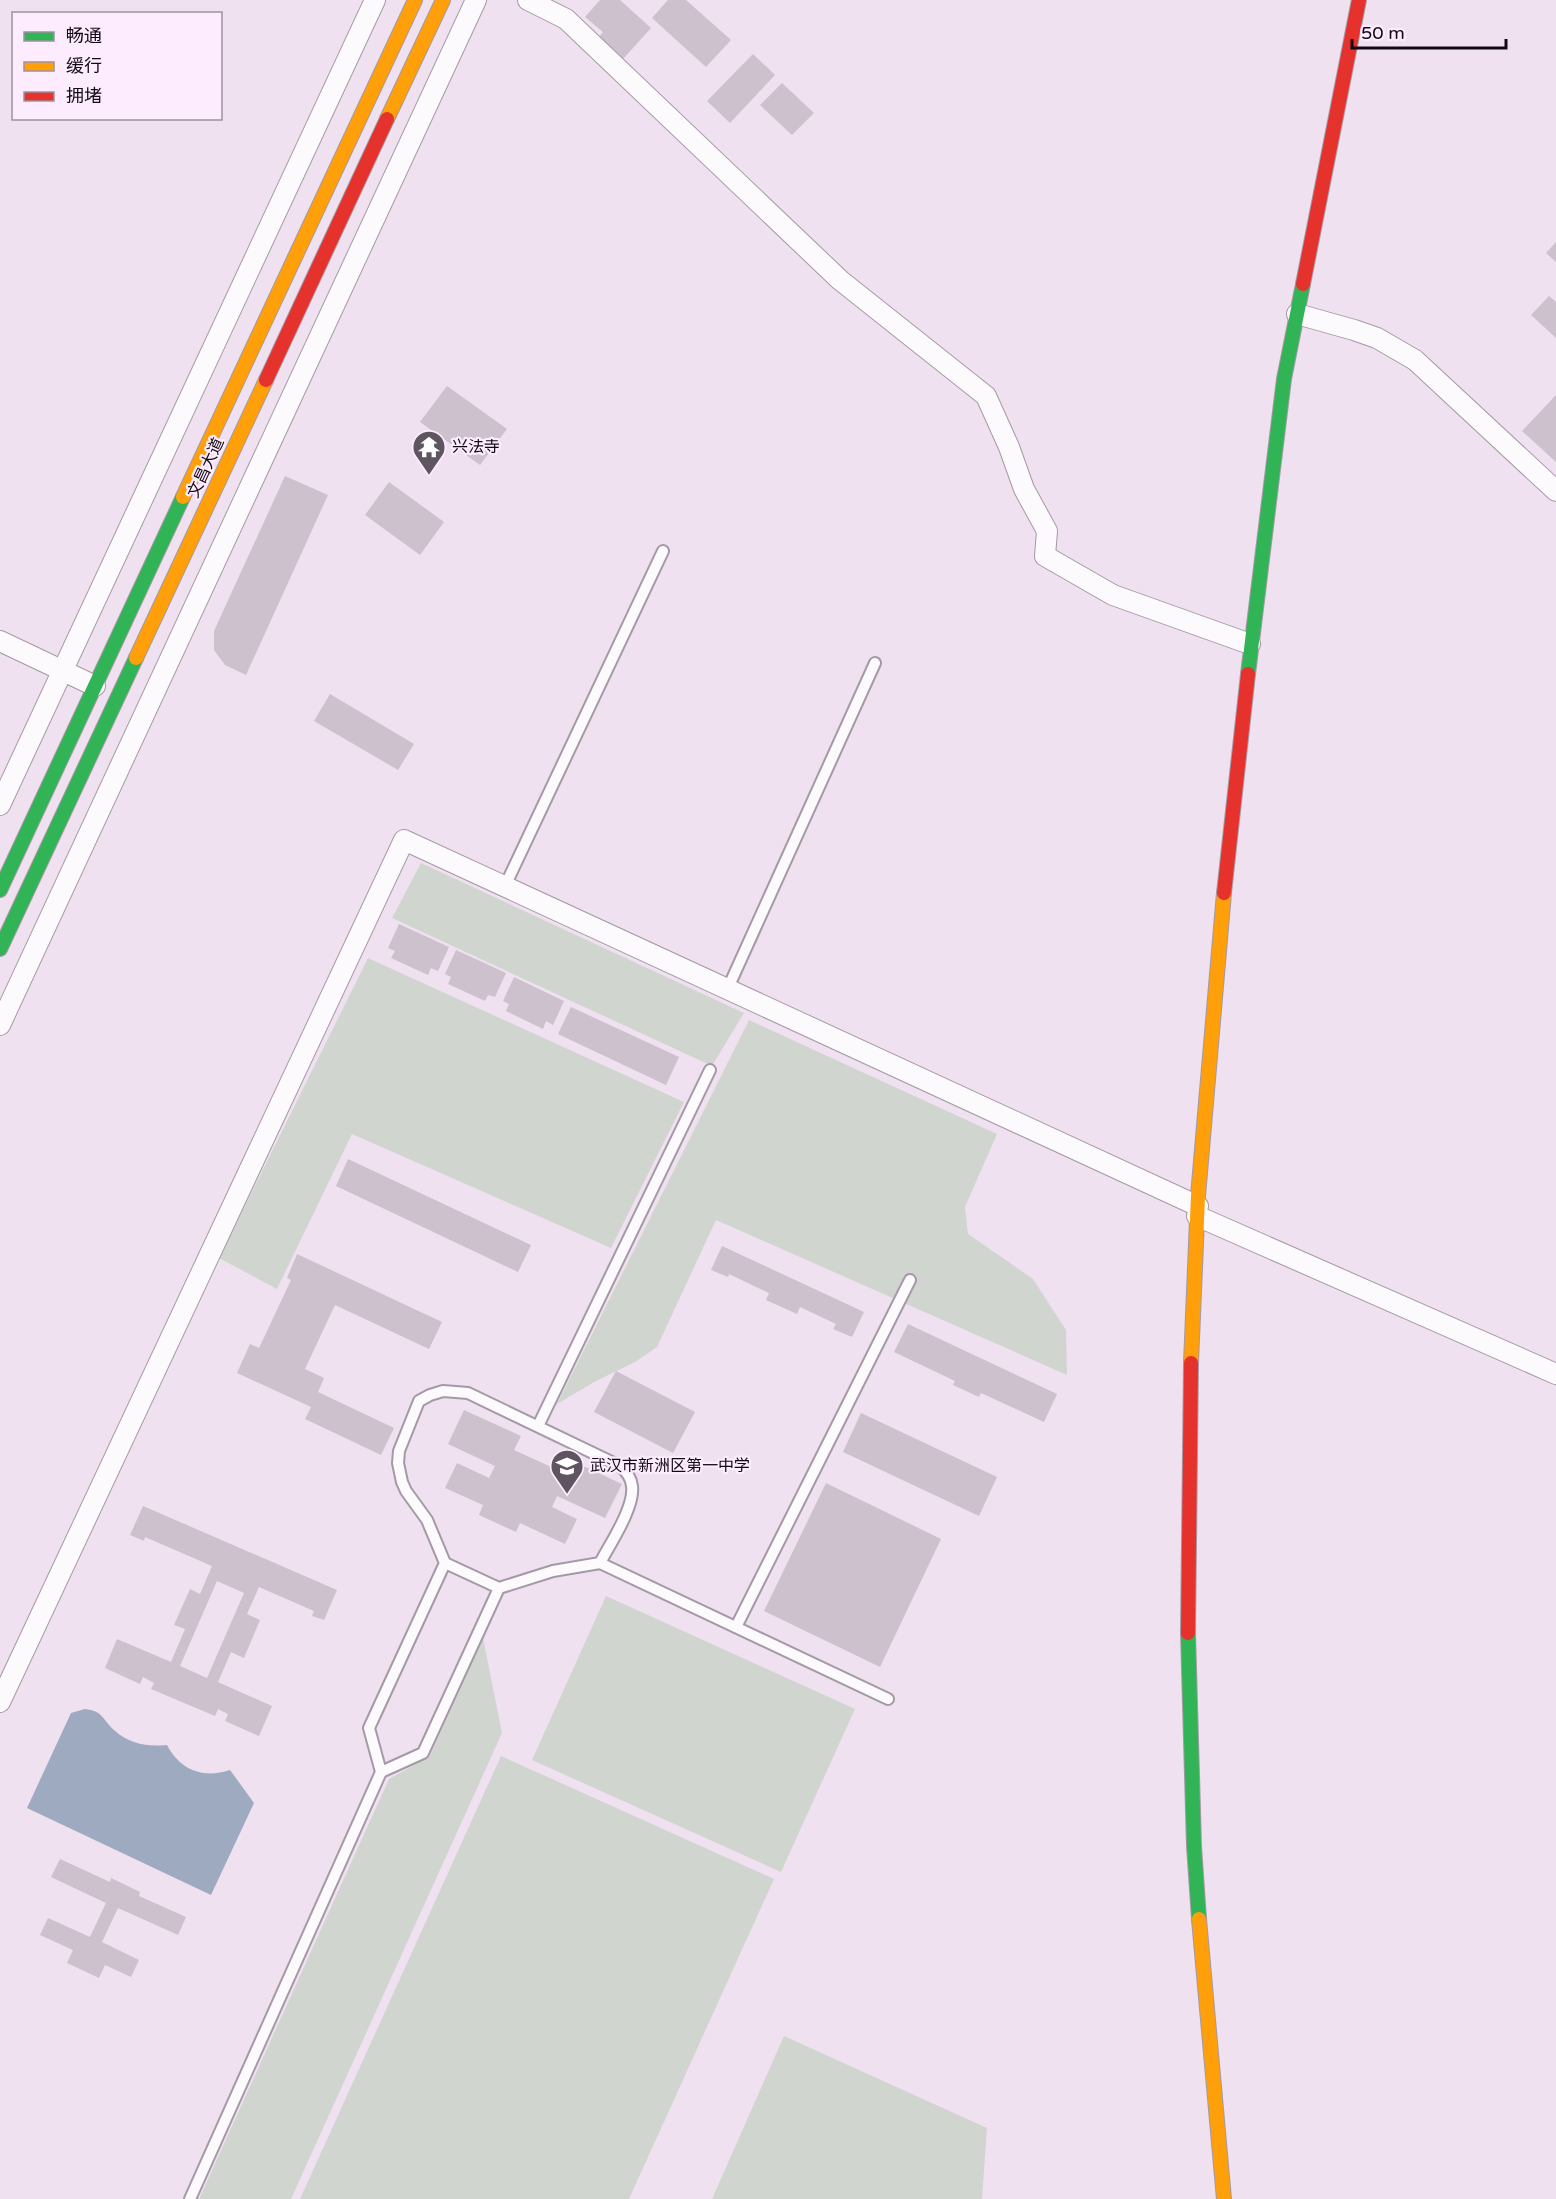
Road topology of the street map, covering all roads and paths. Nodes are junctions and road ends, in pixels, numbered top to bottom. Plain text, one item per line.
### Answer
1 (375, 0) edge
2 (415, 0) edge
3 (443, 0) edge
4 (476, 0) edge
5 (528, 0) edge
6 (1359, 0) edge
7 (1297, 314) junction
8 (1556, 491) edge
9 (663, 551) dead end
10 (0, 641) edge
11 (1250, 644) junction
12 (875, 663) dead end
13 (62, 670) junction
14 (95, 686) junction
15 (0, 805) edge
16 (505, 886) junction
17 (0, 890) edge
18 (0, 949) edge
19 (728, 988) junction
20 (0, 1025) edge
21 (710, 1070) dead end
22 (1198, 1211) junction
23 (910, 1280) dead end
24 (1556, 1374) edge
25 (538, 1426) junction
26 (445, 1563) junction
27 (600, 1563) junction
28 (499, 1588) junction
29 (736, 1627) junction
30 (888, 1699) dead end
31 (0, 1702) edge
32 (381, 1772) junction
33 (190, 2199) edge
34 (1224, 2199) edge

1 - 13 street
2 - 14 main road, 文昌大道
3 - 18 main road, 文昌大道
4 - 20 street
5 - 11 street
6 - 7 main road
7 - 8 street
7 - 11 main road
9 - 16 lane
10 - 13 street
11 - 22 main road
12 - 19 lane
13 - 14 street
13 - 15 street
14 - 17 main road, 文昌大道
16 - 19 street
16 - 31 street
19 - 22 street
21 - 25 lane
22 - 24 street
22 - 34 main road
23 - 29 lane
25 - 26 lane
25 - 27 lane
26 - 28 lane
26 - 32 lane
27 - 28 lane
27 - 29 lane
28 - 32 lane
29 - 30 lane
32 - 33 lane

